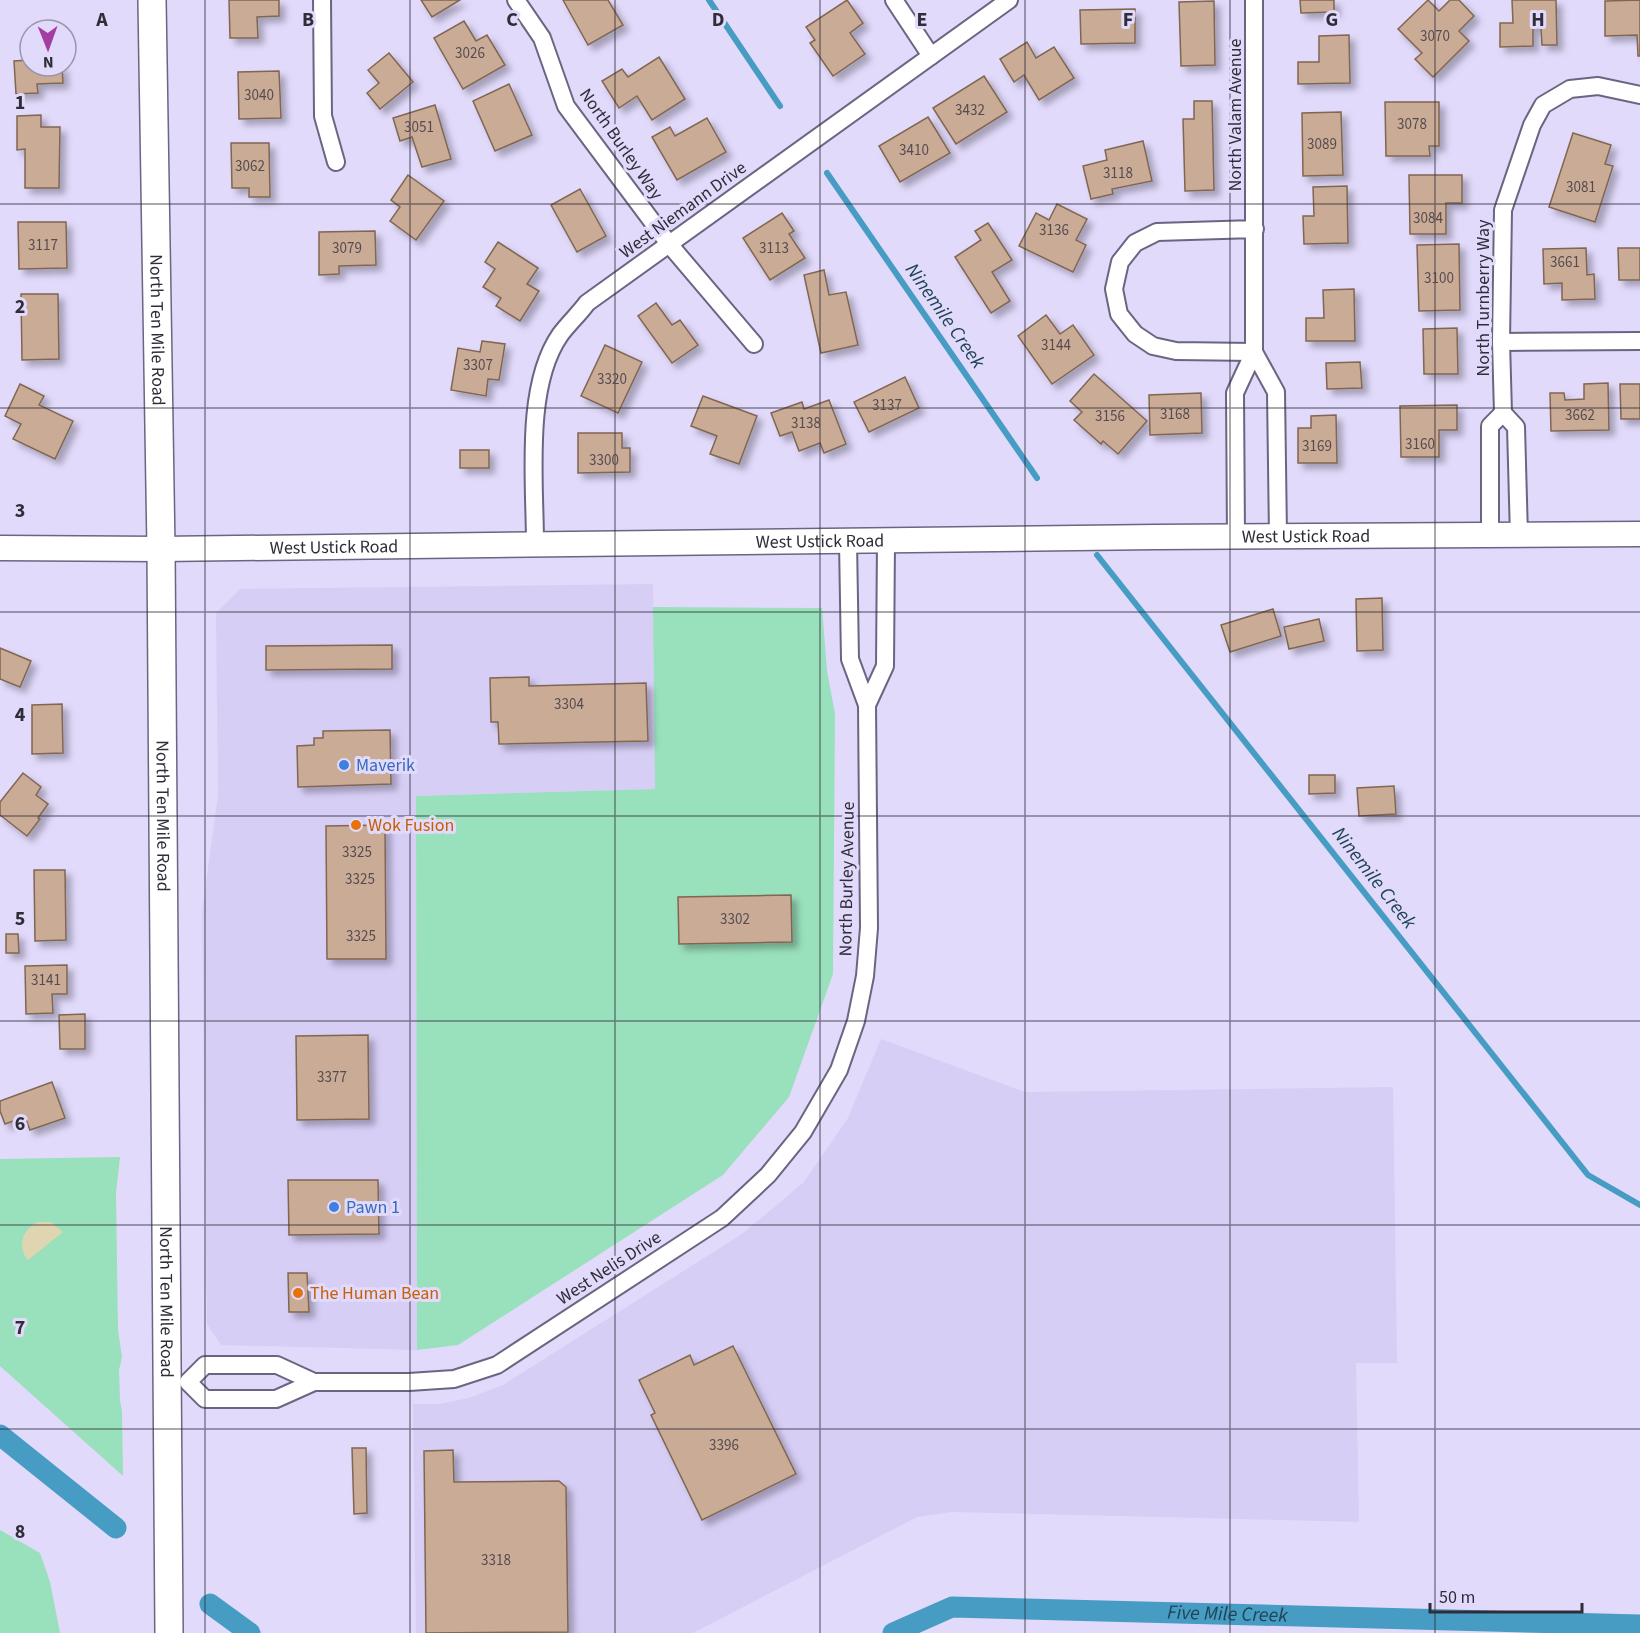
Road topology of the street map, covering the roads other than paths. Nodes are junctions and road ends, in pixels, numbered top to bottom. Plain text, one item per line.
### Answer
1 (152, 0) edge
2 (322, 0) edge
3 (516, 0) edge
4 (894, 0) edge
5 (1009, 0) edge
6 (1254, 0) edge
7 (931, 56) junction
8 (1640, 95) edge
9 (336, 162) dead end
10 (1255, 229) junction
11 (669, 244) junction
12 (1640, 341) edge
13 (1501, 342) junction
14 (754, 344) dead end
15 (1254, 352) junction
16 (1503, 413) junction
17 (1640, 534) edge
18 (1236, 536) junction
19 (1278, 536) junction
20 (1490, 536) junction
21 (1519, 536) junction
22 (886, 541) junction
23 (848, 542) junction
24 (535, 544) junction
25 (0, 548) edge
26 (161, 549) junction
27 (867, 705) junction
28 (846, 1051) joint
29 (177, 1382) junction
30 (314, 1382) junction
31 (169, 1633) edge

1 - 26 main road, North Ten Mile Road
2 - 9 street
3 - 11 street, North Burley Way
4 - 7 street
5 - 7 street, West Niemann Drive
6 - 10 street, North Valam Avenue
7 - 11 street, West Niemann Drive
8 - 13 street, North Turnberry Way
10 - 15 street, North Valam Avenue
10 - 15 street
11 - 14 street, North Burley Way
11 - 24 street, West Niemann Drive
12 - 13 street
13 - 16 street, North Turnberry Way
15 - 18 street, North Valam Avenue
15 - 19 street, North Valam Avenue
16 - 20 street, North Turnberry Way
16 - 21 street, North Turnberry Way
17 - 21 main road, West Ustick Road
18 - 19 main road, West Ustick Road
18 - 22 main road, West Ustick Road
19 - 20 main road, West Ustick Road
20 - 21 main road, West Ustick Road
22 - 23 main road, West Ustick Road
22 - 27 street, North Burley Avenue
23 - 24 main road, West Ustick Road
23 - 27 street, North Burley Avenue
24 - 26 main road, West Ustick Road
25 - 26 main road, West Ustick Road
26 - 29 main road, North Ten Mile Road
27 - 28 street, North Burley Avenue
28 - 30 street, West Nelis Drive
29 - 30 street, West Nelis Drive
29 - 30 street, West Nelis Drive
29 - 31 main road, North Ten Mile Road

